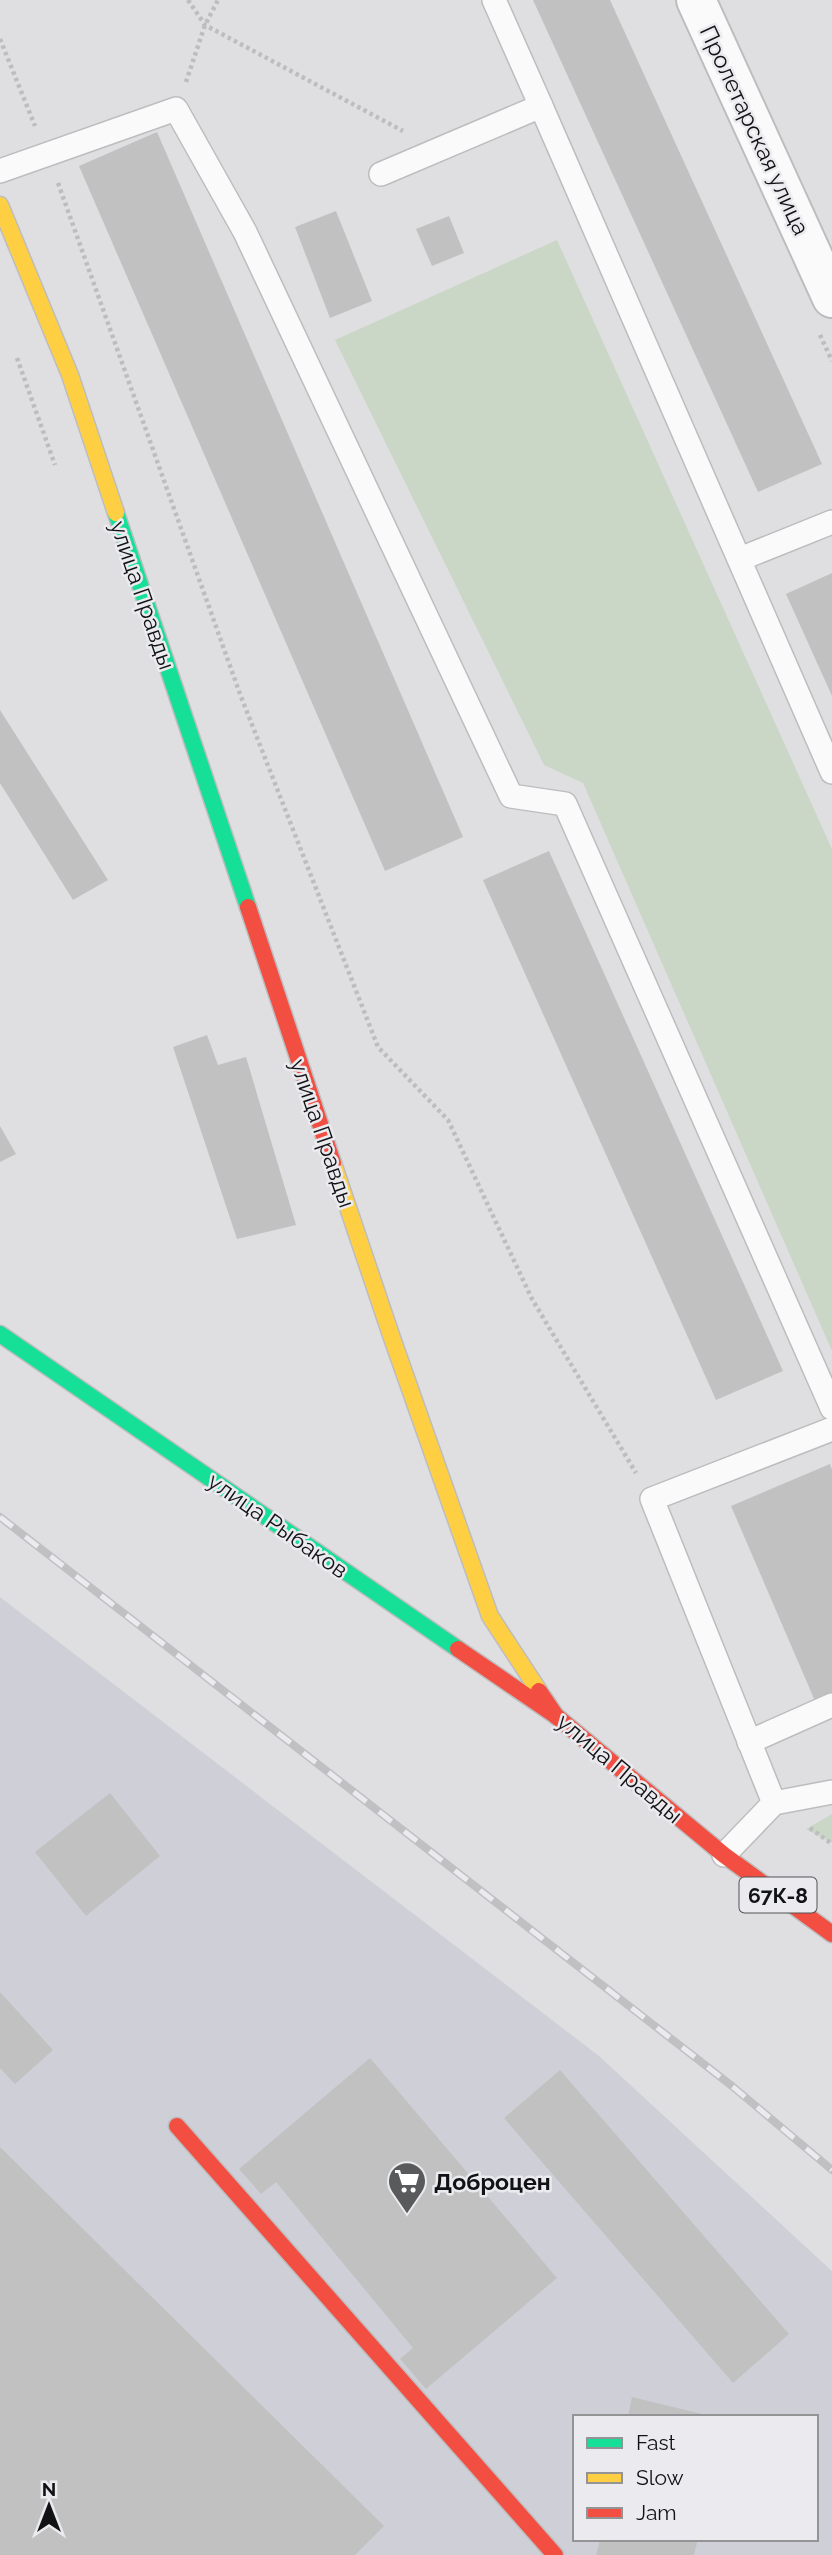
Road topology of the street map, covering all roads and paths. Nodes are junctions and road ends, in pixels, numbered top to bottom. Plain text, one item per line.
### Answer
1 (188, 0) edge
2 (218, 0) edge
3 (494, 0) edge
4 (696, 0) edge
5 (205, 25) junction
6 (0, 39) edge
7 (541, 106) junction
8 (176, 109) junction
9 (438, 150) junction
10 (46, 153) junction
11 (0, 171) edge
12 (381, 174) dead end
13 (0, 205) edge
14 (832, 298) edge
15 (832, 523) edge
16 (740, 559) junction
17 (832, 772) edge
18 (0, 1334) edge
19 (832, 1408) edge
20 (832, 1429) edge
21 (652, 1499) junction
22 (832, 1705) edge
23 (556, 1716) junction
24 (749, 1742) junction
25 (832, 1792) edge
26 (774, 1803) junction
27 (724, 1855) junction
28 (832, 1934) edge
29 (177, 2126) dead end
30 (555, 2555) edge

1 - 5 path
2 - 5 path
3 - 7 lane
4 - 14 street, Пролетарская улица
5 - 8 path
5 - 9 path
6 - 10 path
7 - 9 lane
7 - 16 lane
8 - 10 lane
8 - 19 lane
9 - 12 lane
10 - 11 lane
10 - 21 path
13 - 23 main road, улица Правды
15 - 16 lane
16 - 17 lane
18 - 23 main road, улица Рыбаков
20 - 21 lane
21 - 24 lane
22 - 24 lane
23 - 27 main road, улица Правды
24 - 26 lane
25 - 26 lane
26 - 27 lane
27 - 28 main road, улица Правды / 67К-8
29 - 30 main road

